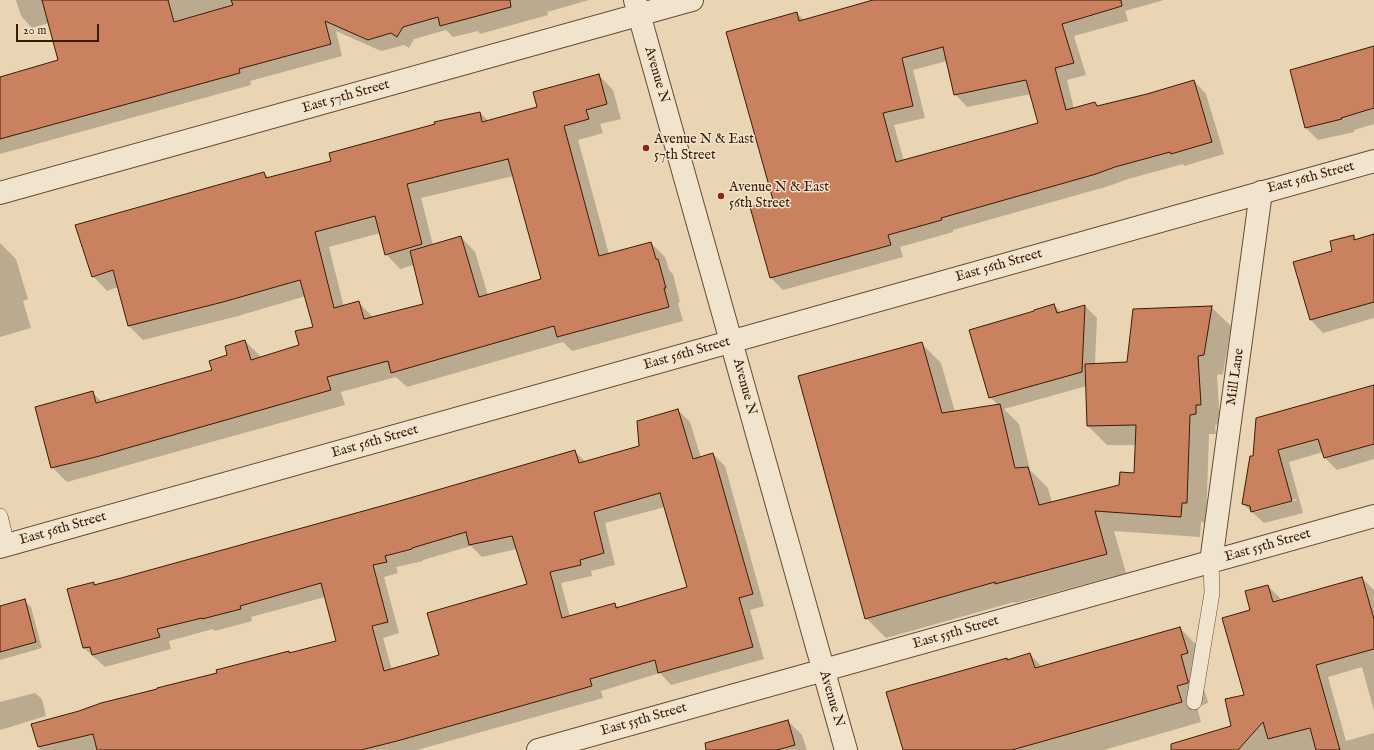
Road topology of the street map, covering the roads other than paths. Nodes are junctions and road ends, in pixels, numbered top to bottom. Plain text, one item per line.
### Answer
1 (692, 0) edge
2 (638, 7) edge
3 (1374, 161) edge
4 (1261, 192) junction
5 (0, 193) edge
6 (732, 342) junction
7 (0, 516) edge
8 (1374, 516) edge
9 (4, 546) edge
10 (1211, 562) junction
11 (824, 670) junction
12 (1194, 702) dead end
13 (538, 750) edge
14 (846, 750) edge

1 - 2 street, East 57th Street
2 - 5 street, East 57th Street
2 - 6 street, Avenue N
3 - 4 street, East 56th Street
4 - 6 street, East 56th Street
4 - 10 street, Mill Lane
6 - 9 street, East 56th Street
6 - 11 street, Avenue N
7 - 9 lane
8 - 10 street, East 55th Street
10 - 11 street, East 55th Street
10 - 12 lane
11 - 13 street, East 55th Street
11 - 14 street, Avenue N

